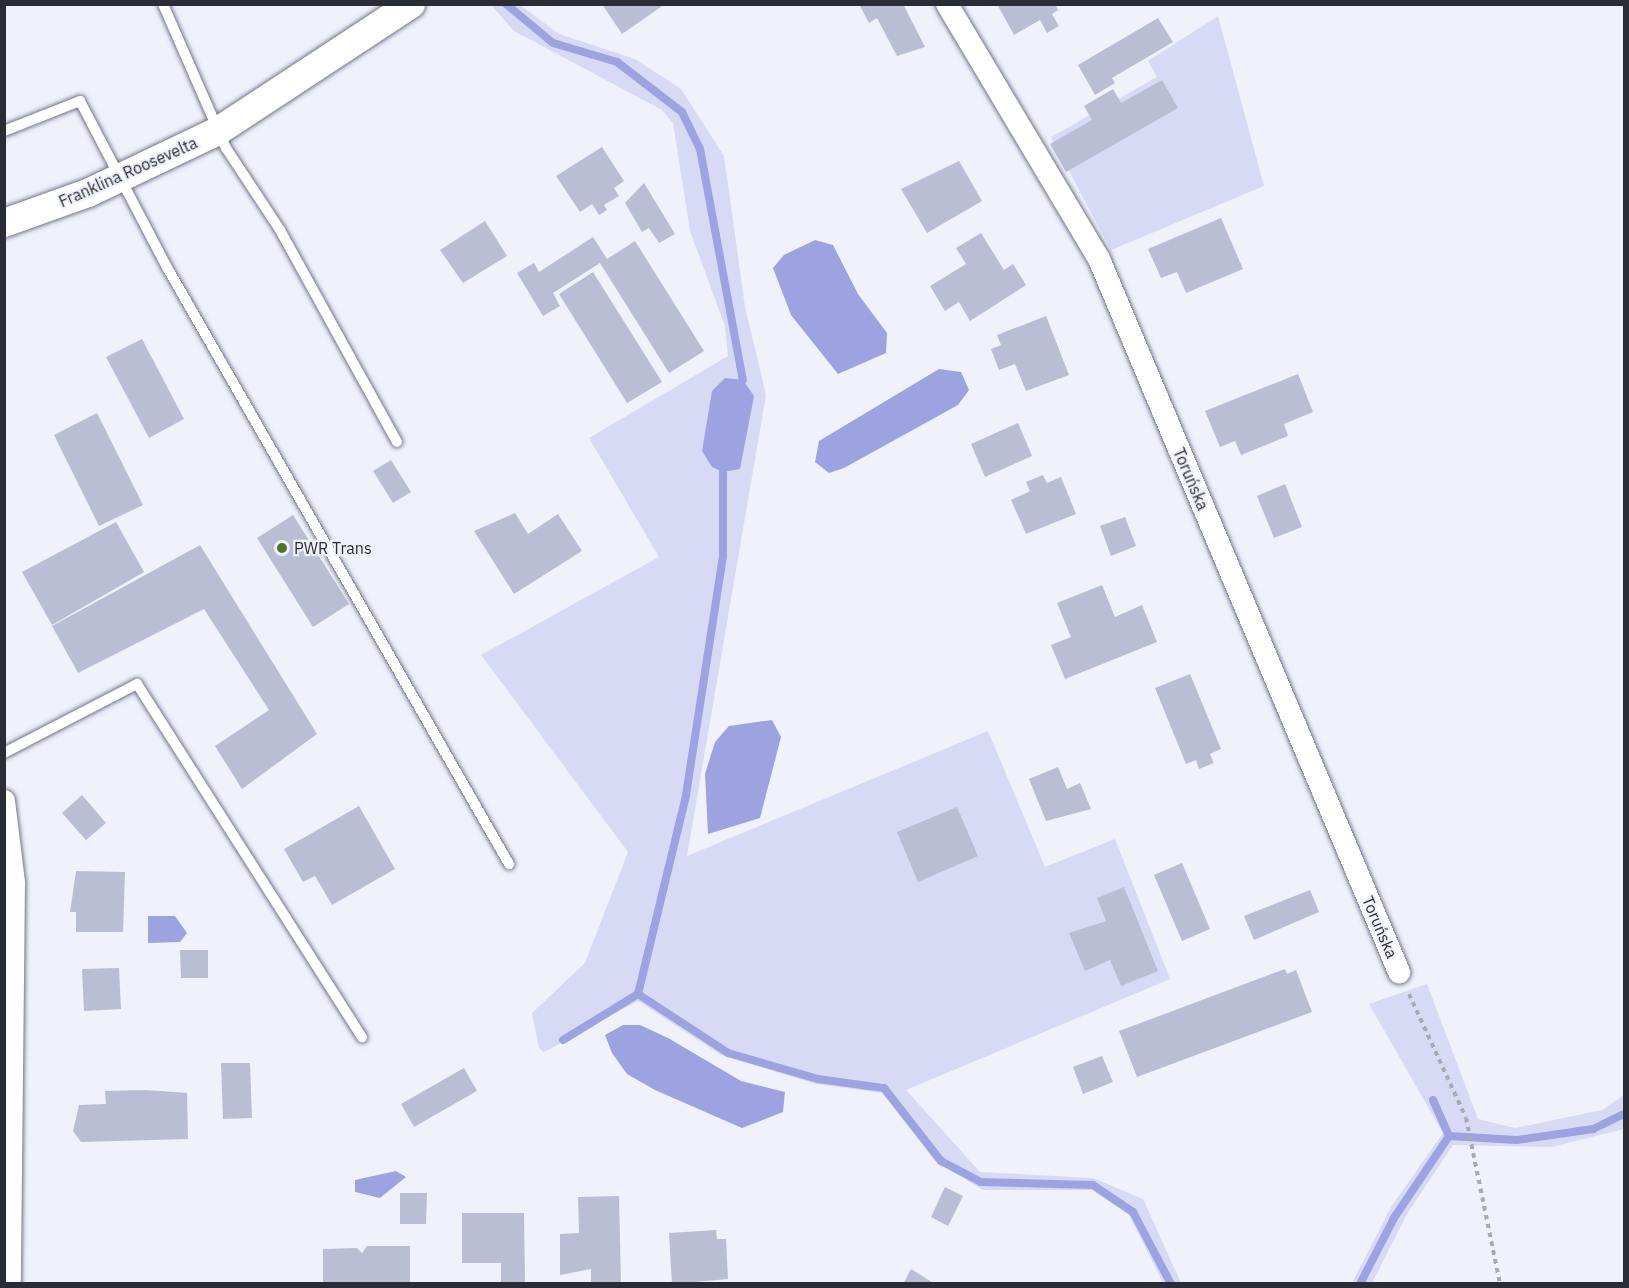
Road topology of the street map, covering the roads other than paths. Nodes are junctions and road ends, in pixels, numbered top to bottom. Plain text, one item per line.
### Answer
1 (162, 4) edge
2 (411, 4) edge
3 (947, 4) edge
4 (4, 130) edge
5 (218, 131) junction
6 (122, 178) junction
7 (4, 223) edge
8 (397, 442) dead end
9 (4, 753) edge
10 (4, 801) edge
11 (508, 864) dead end
12 (1399, 972) road end
13 (362, 1037) dead end
14 (10, 1284) edge

1 - 5 lane, Franklina Roosevelta
2 - 5 street, Franklina Roosevelta
3 - 12 street, Toruńska
4 - 6 lane
5 - 6 street, Franklina Roosevelta
5 - 8 lane
6 - 7 street, Franklina Roosevelta
6 - 11 lane
9 - 13 lane
10 - 14 street

